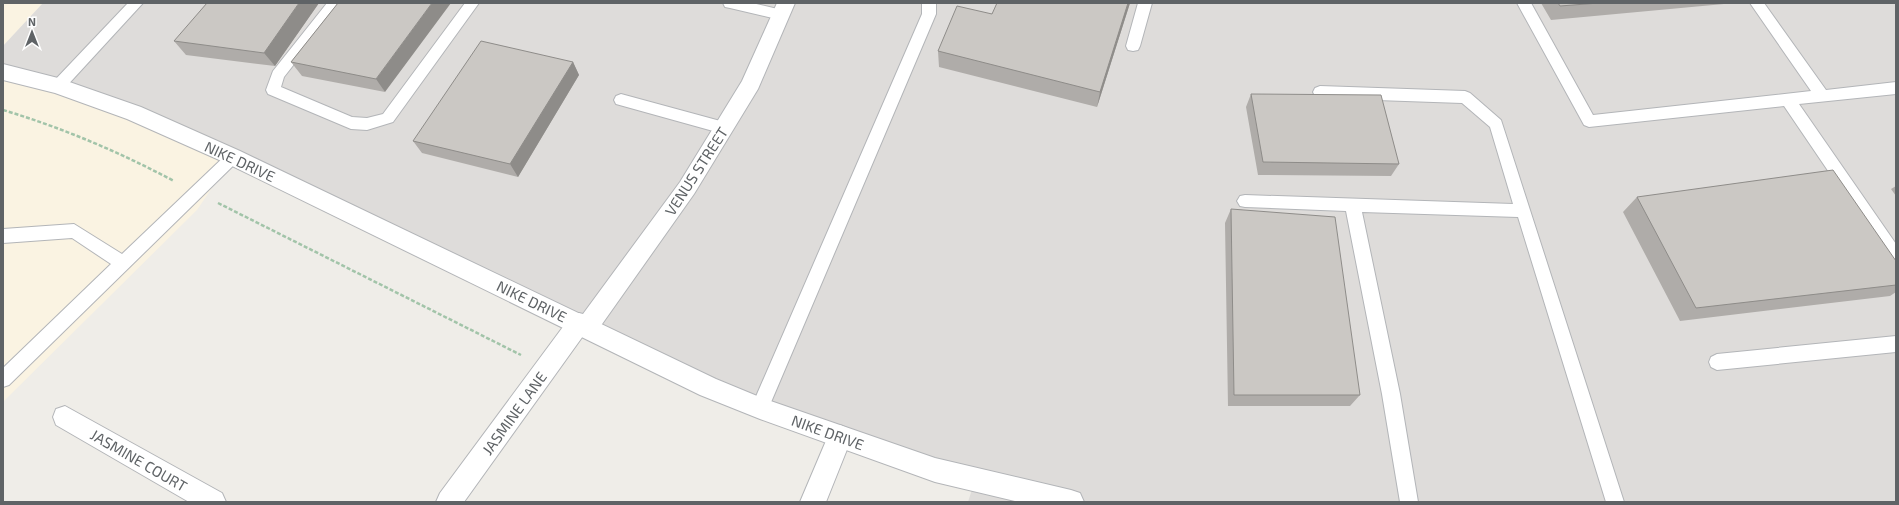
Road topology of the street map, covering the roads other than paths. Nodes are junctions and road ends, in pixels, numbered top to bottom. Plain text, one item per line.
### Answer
1 (136, 3) edge
2 (335, 3) edge
3 (472, 3) edge
4 (730, 3) edge
5 (929, 3) edge
6 (1145, 3) edge
7 (1524, 3) edge
8 (1757, 3) edge
9 (784, 9) edge
10 (1133, 46) dead end
11 (3, 72) edge
12 (58, 86) junction
13 (1896, 88) edge
14 (1320, 92) dead end
15 (1822, 96) junction
16 (1787, 99) junction
17 (620, 100) dead end
18 (724, 128) junction
19 (233, 157) junction
20 (1245, 201) dead end
21 (1353, 205) junction
22 (1523, 211) junction
23 (3, 236) edge
24 (1896, 257) edge
25 (122, 263) junction
26 (583, 325) junction
27 (1896, 344) edge
28 (1717, 362) dead end
29 (3, 379) edge
30 (760, 408) junction
31 (66, 417) dead end
32 (840, 437) junction
33 (212, 502) edge
34 (450, 502) edge
35 (813, 502) edge
36 (1071, 502) edge
37 (1409, 502) edge
38 (1615, 502) edge

1 - 12 lane
2 - 3 lane
4 - 9 lane
5 - 30 lane
6 - 10 lane
7 - 16 lane
8 - 15 lane
9 - 18 street, VENUS STREET
11 - 12 street, NIKE DRIVE
12 - 19 street, NIKE DRIVE
13 - 15 lane
14 - 22 lane
15 - 16 lane
16 - 24 lane
17 - 18 lane
18 - 26 street, VENUS STREET
19 - 25 lane
19 - 26 street, NIKE DRIVE
20 - 21 lane
21 - 22 lane
21 - 37 lane
22 - 38 lane
23 - 25 lane
25 - 29 lane
26 - 30 street, NIKE DRIVE
26 - 34 street, JASMINE LANE
27 - 28 lane
30 - 32 street, NIKE DRIVE
31 - 33 street, JASMINE COURT
32 - 35 street
32 - 36 street, NIKE DRIVE

